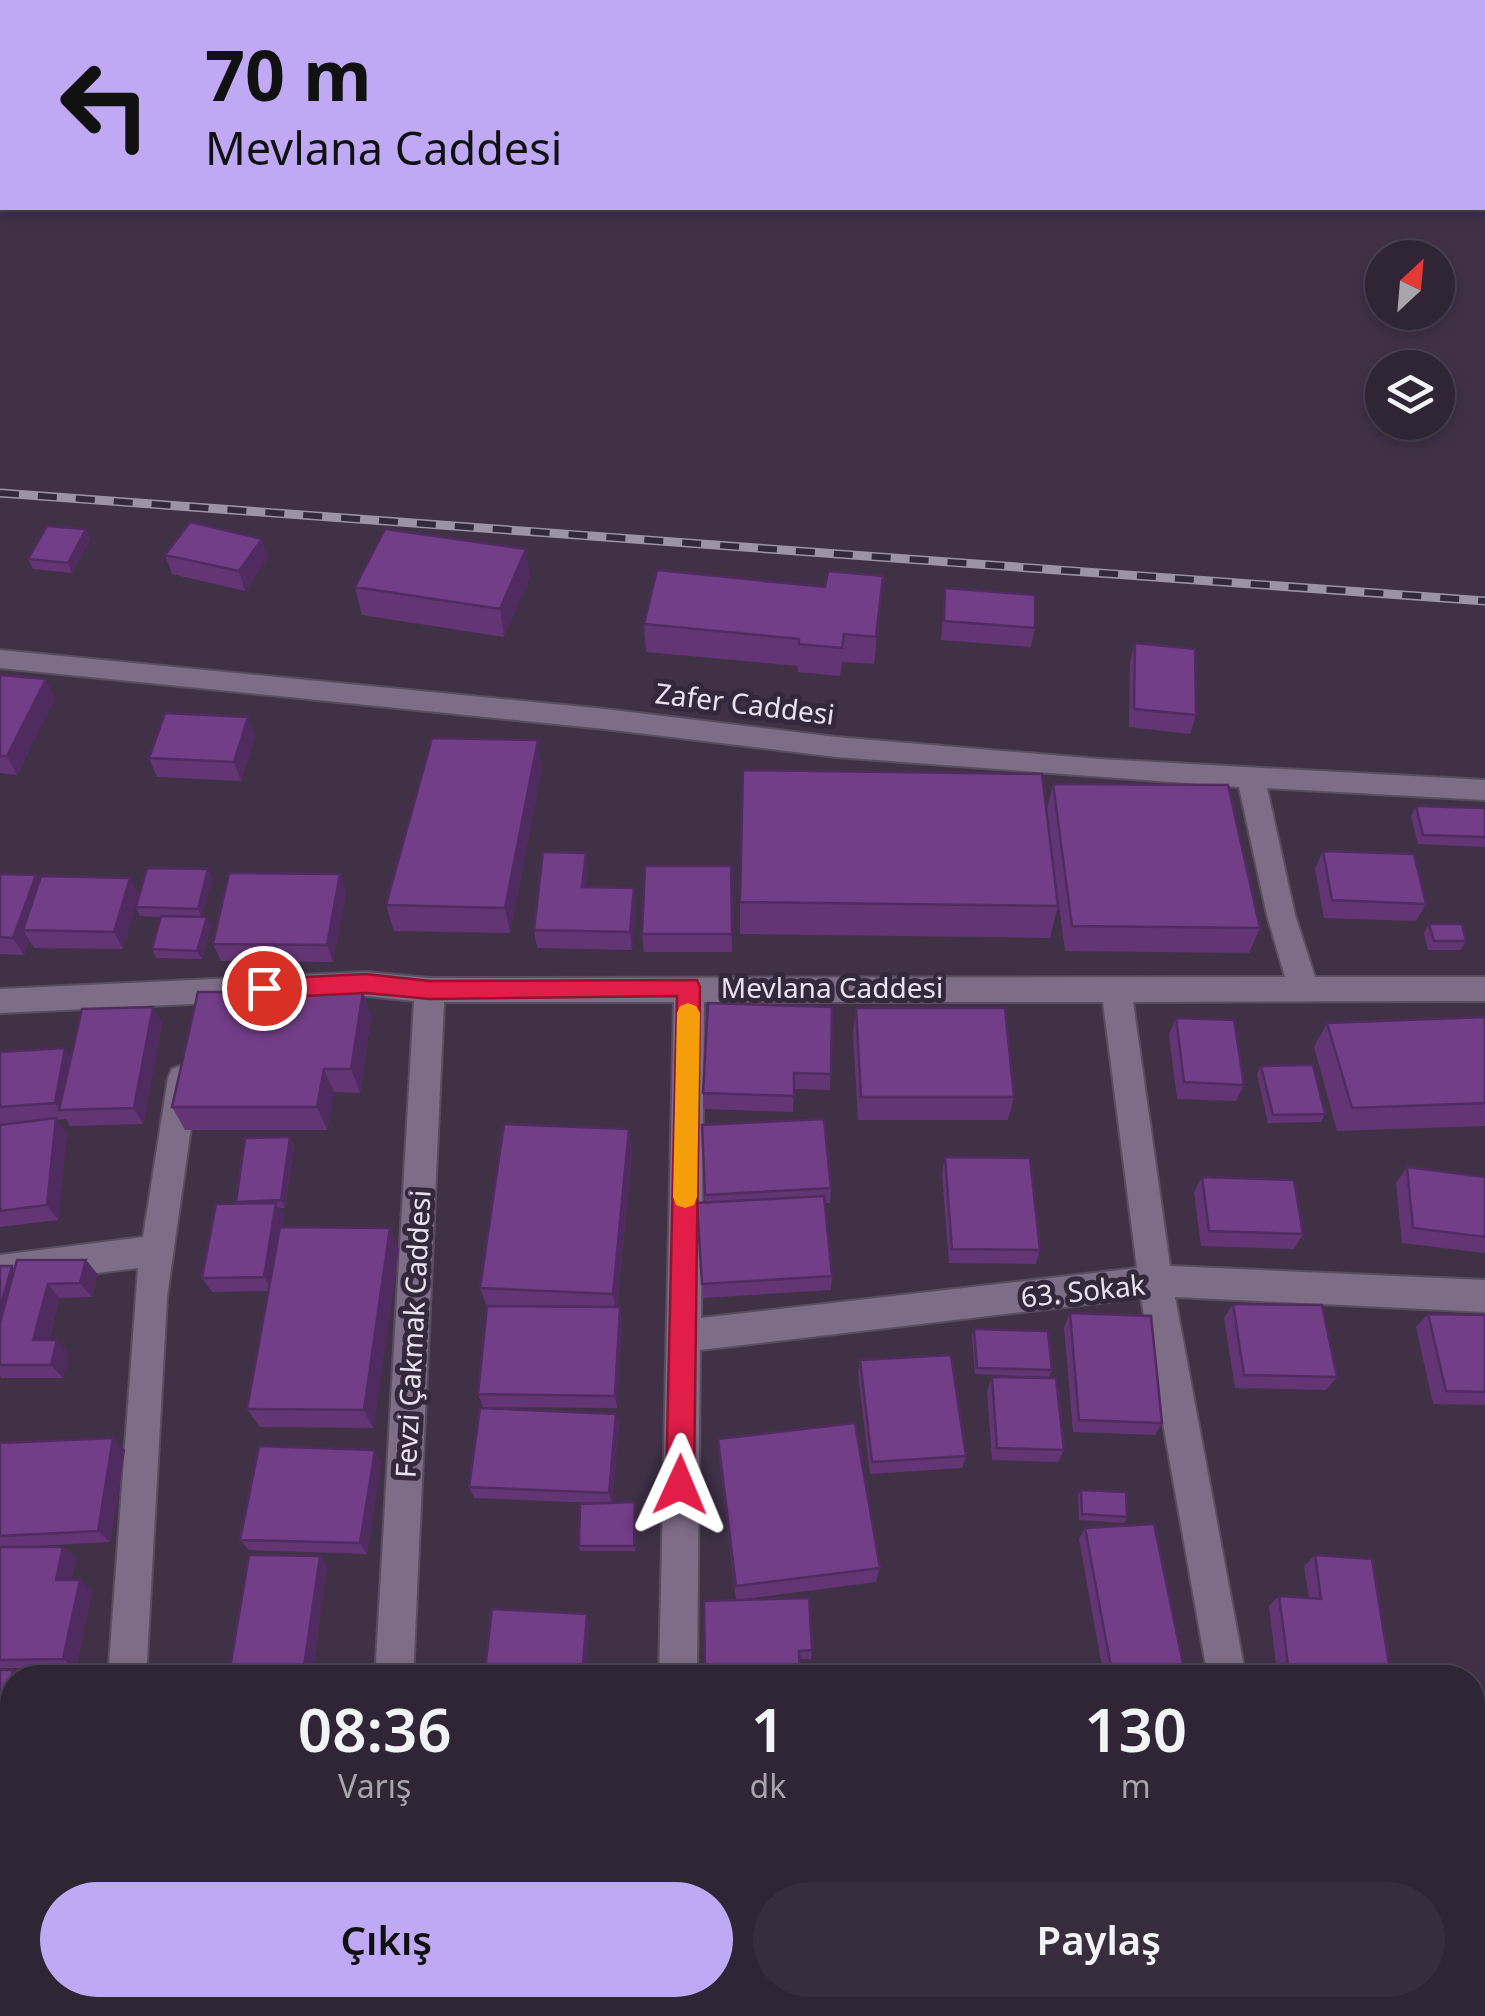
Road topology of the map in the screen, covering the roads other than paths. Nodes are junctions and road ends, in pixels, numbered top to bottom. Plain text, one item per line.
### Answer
1 (0, 658) edge
2 (1251, 777) junction
3 (1485, 790) edge
4 (689, 987) junction
5 (1116, 989) junction
6 (430, 990) junction
7 (1304, 990) junction
8 (1485, 990) edge
9 (197, 992) junction
10 (0, 1000) edge
11 (158, 1250) junction
12 (0, 1270) edge
13 (1154, 1281) junction
14 (1485, 1296) edge
15 (682, 1336) junction
16 (129, 1665) edge
17 (395, 1665) edge
18 (678, 1665) edge
19 (1226, 1665) edge

1 - 2 street, Zafer Caddesi
2 - 3 street, Zafer Caddesi
2 - 7 street
4 - 5 street, Mevlana Caddesi
4 - 6 street, Mevlana Caddesi
4 - 15 street
5 - 7 street, Mevlana Caddesi
5 - 13 street
6 - 9 street, Mevlana Caddesi
6 - 17 street, Fevzi Çakmak Caddesi
7 - 8 street, Mevlana Caddesi
9 - 10 street, Mevlana Caddesi
9 - 11 street
11 - 12 street
11 - 16 street
13 - 14 street, 63. Sokak
13 - 15 street, 63. Sokak
13 - 19 street
15 - 18 street

